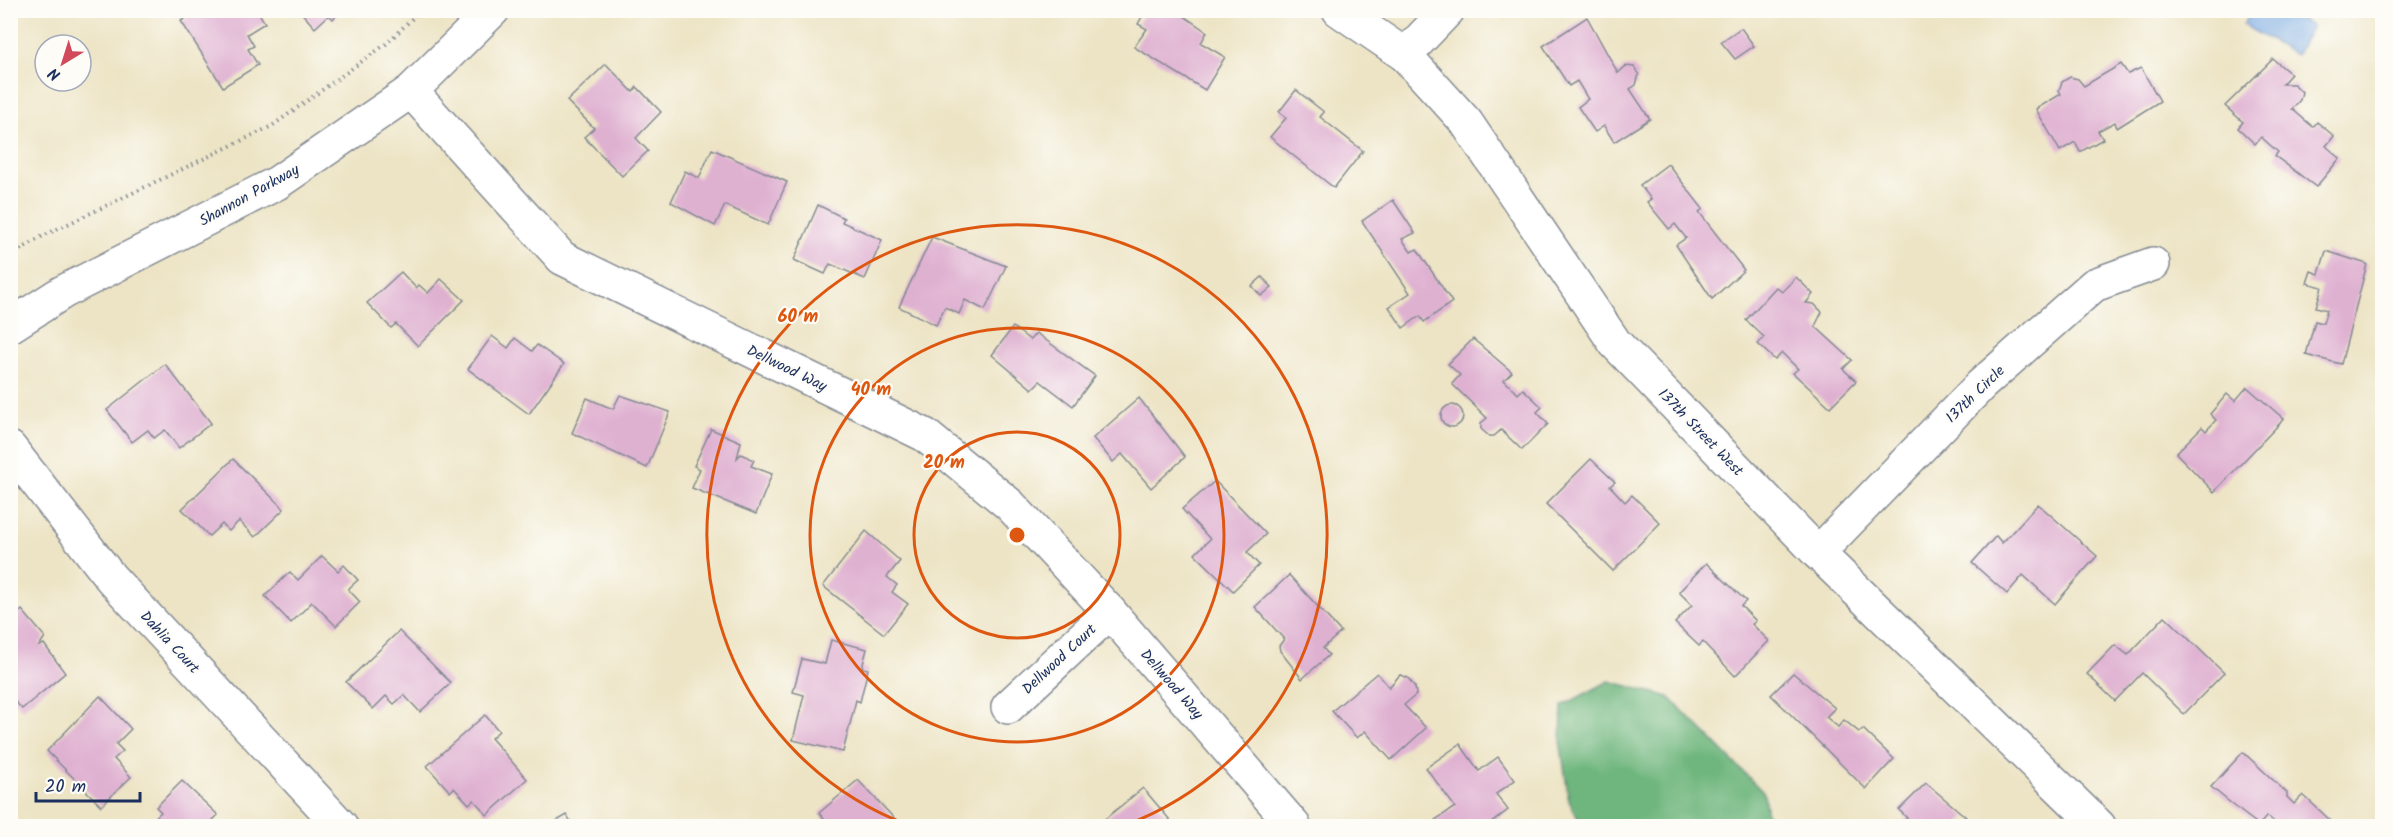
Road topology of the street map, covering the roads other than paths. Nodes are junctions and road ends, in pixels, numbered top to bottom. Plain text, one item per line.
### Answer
1 (493, 10) edge
2 (1339, 10) edge
3 (1448, 10) edge
4 (1406, 55) junction
5 (411, 91) junction
6 (2153, 264) dead end
7 (10, 326) edge
8 (10, 448) edge
9 (1818, 553) junction
10 (1110, 612) junction
11 (1008, 706) dead end
12 (341, 826) edge
13 (1294, 826) edge
14 (2099, 826) edge

1 - 5 street, Shannon Parkway
2 - 4 street, 137th Street West
3 - 4 street
4 - 9 street, 137th Street West
5 - 7 street, Shannon Parkway
5 - 10 street, Dellwood Way
6 - 9 street, 137th Circle
8 - 12 street, Dahlia Court
9 - 14 street, 137th Street West
10 - 11 street, Dellwood Court
10 - 13 street, Dellwood Way

